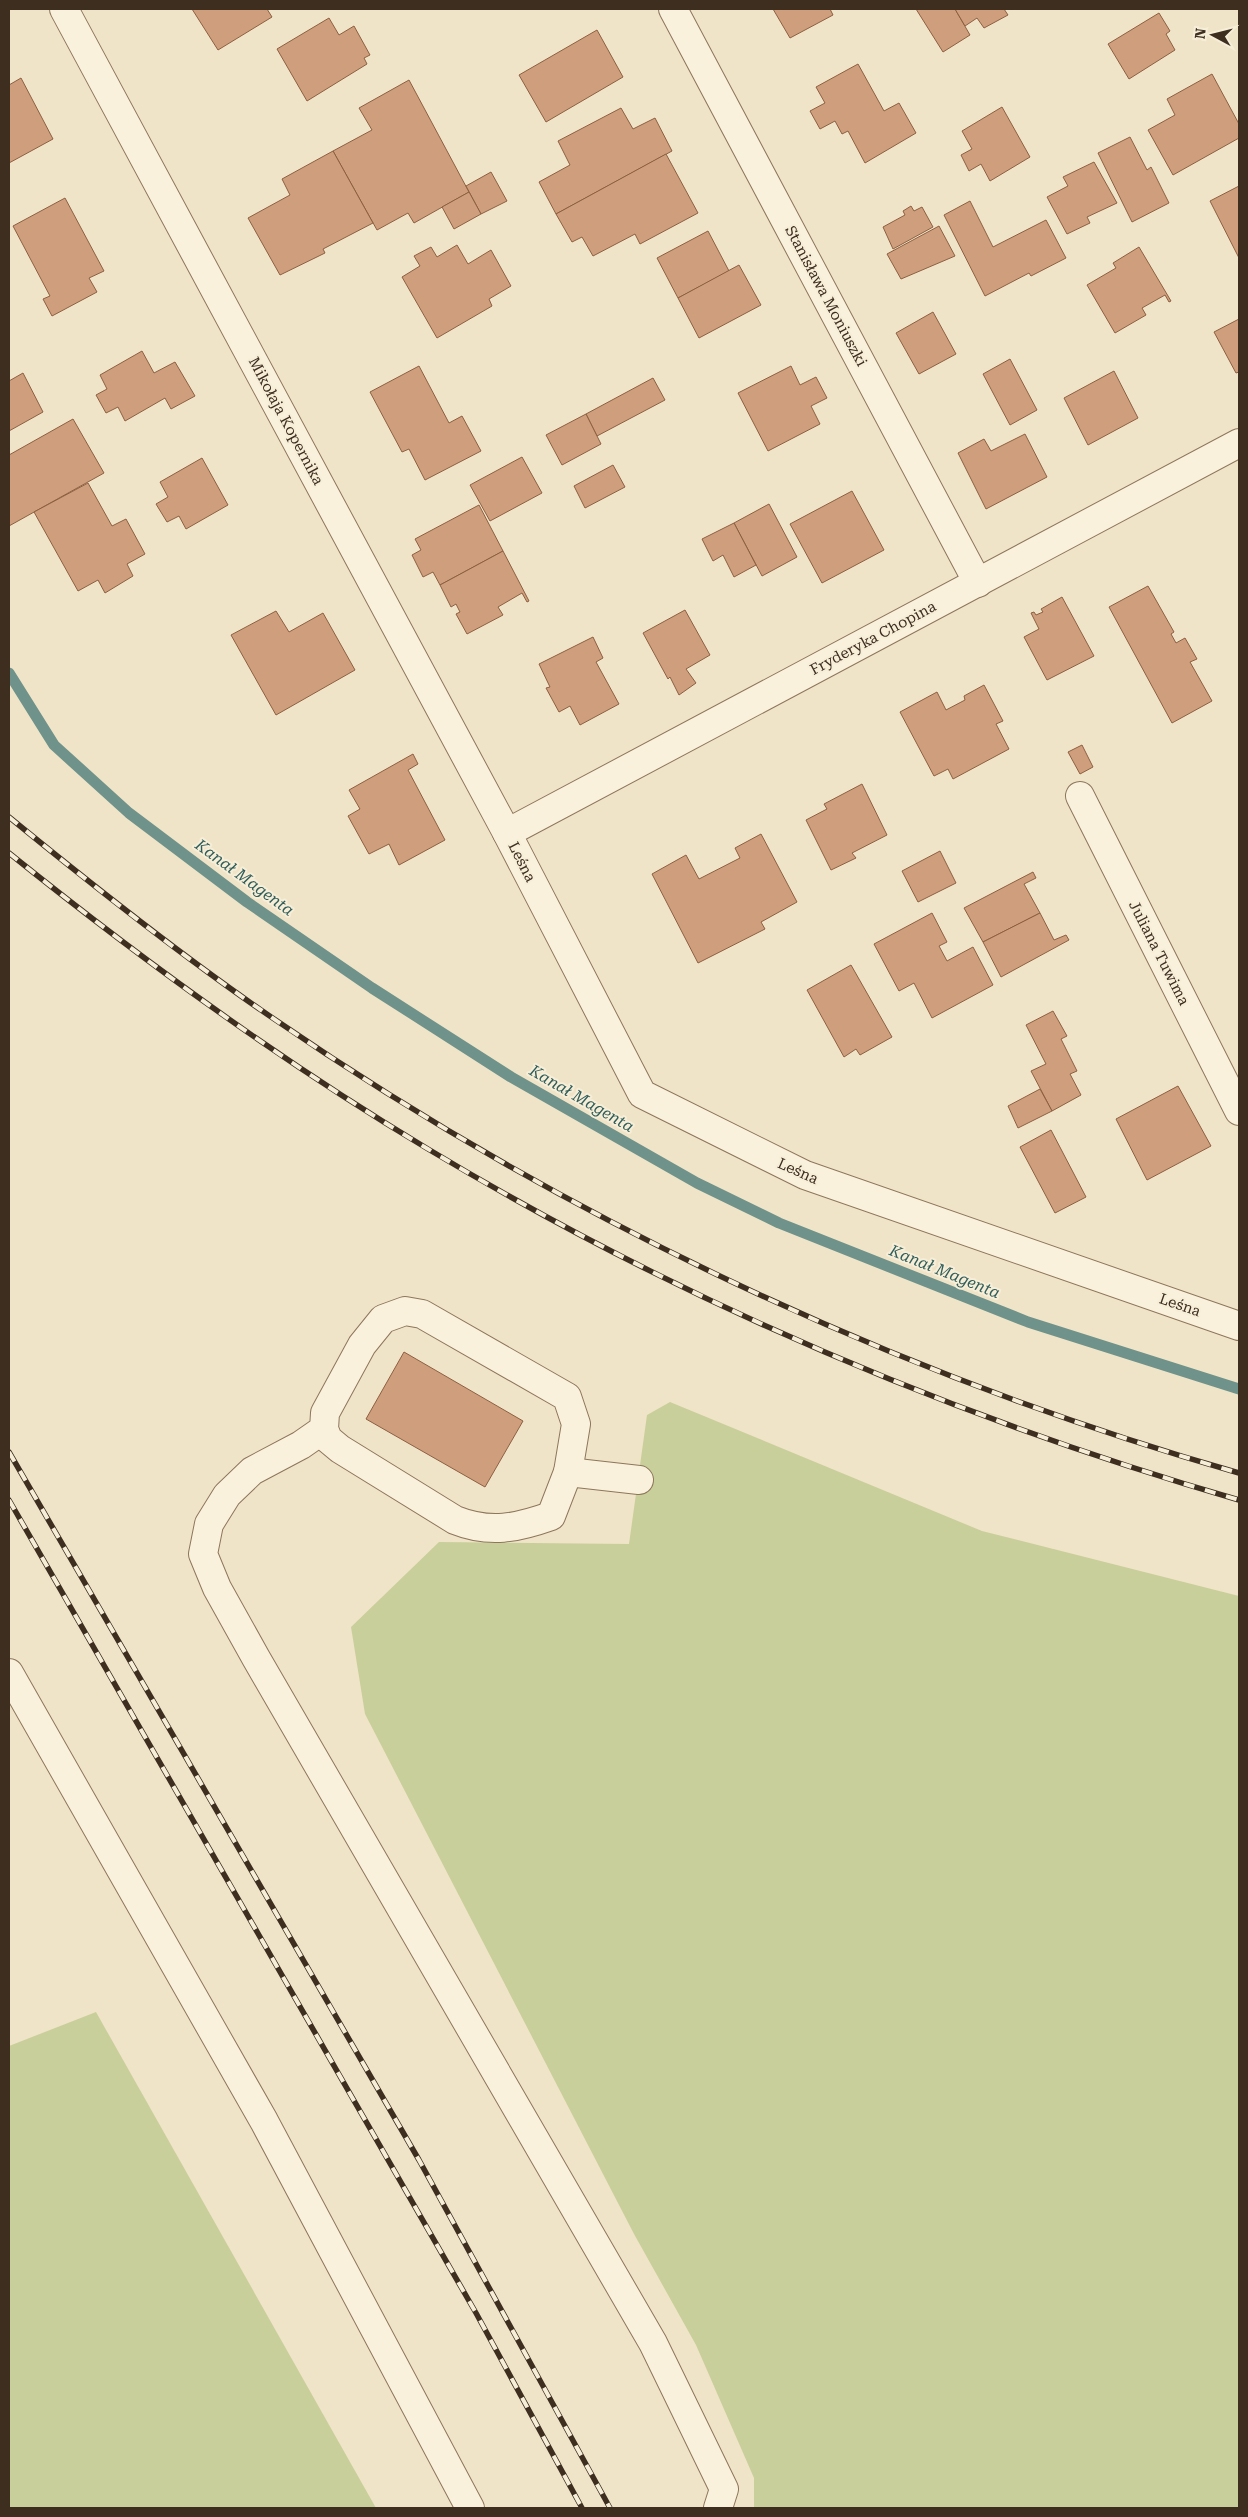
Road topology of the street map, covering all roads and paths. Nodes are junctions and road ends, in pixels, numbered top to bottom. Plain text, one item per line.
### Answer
1 (64, 9) edge
2 (673, 9) edge
3 (1239, 443) edge
4 (978, 582) junction
5 (1080, 796) dead end
6 (507, 833) junction
7 (1239, 1111) edge
8 (1239, 1326) edge
9 (324, 1429) junction
10 (568, 1472) junction
11 (639, 1480) dead end
12 (9, 1673) edge
13 (470, 2508) edge
14 (718, 2508) edge

1 - 6 street, Mikołaja Kopernika
2 - 4 street, Stanisława Moniuszki
3 - 4 street, Fryderyka Chopina
4 - 6 street, Fryderyka Chopina
5 - 7 street, Juliana Tuwima
6 - 8 street, Leśna
9 - 10 street
9 - 10 street
9 - 14 street
10 - 11 street
12 - 13 street

